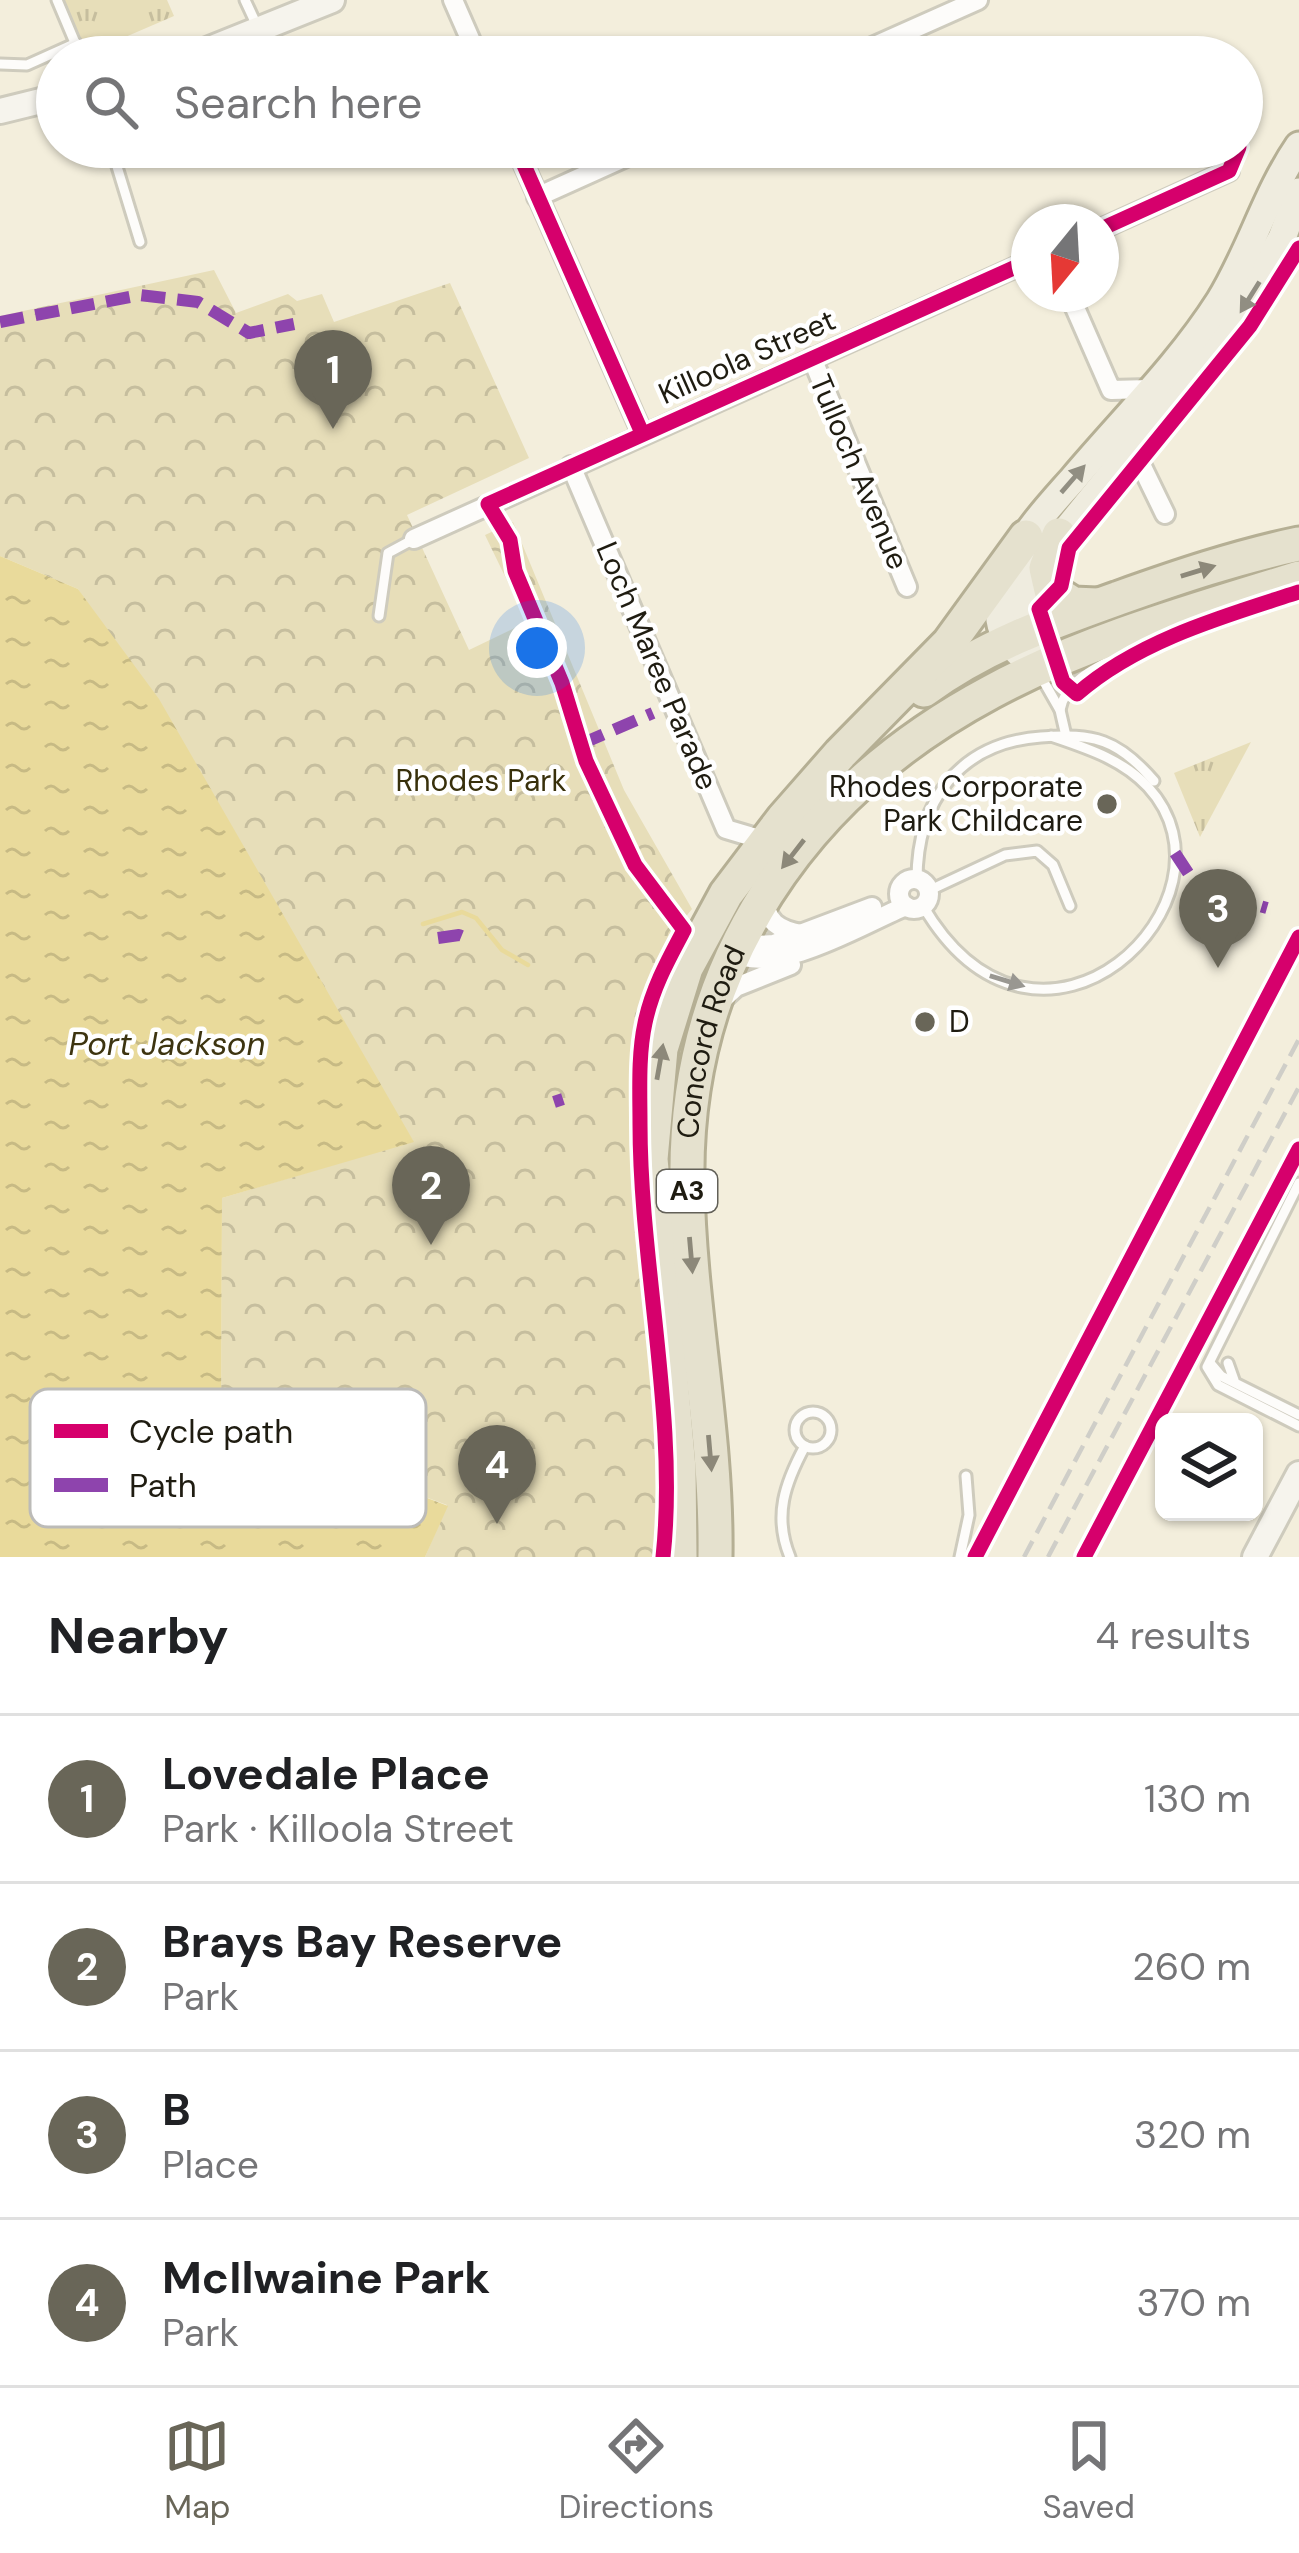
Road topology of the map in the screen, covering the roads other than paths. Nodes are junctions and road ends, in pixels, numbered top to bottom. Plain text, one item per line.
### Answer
1 (56, 0) edge
2 (245, 0) edge
3 (332, 0) edge
4 (453, 0) edge
5 (978, 0) edge
6 (259, 31) junction
7 (72, 36) edge
8 (246, 36) edge
9 (469, 36) edge
10 (897, 36) edge
11 (36, 61) edge
12 (0, 64) edge
13 (36, 102) edge
14 (0, 111) edge
15 (1299, 146) edge
16 (117, 168) edge
17 (525, 168) edge
18 (601, 168) edge
19 (1229, 171) dead end
20 (1299, 191) edge
21 (537, 197) junction
22 (1119, 221) edge
23 (1291, 234) edge
24 (140, 242) dead end
25 (1011, 269) edge
26 (1077, 312) edge
27 (812, 358) junction
28 (1150, 389) junction
29 (643, 433) junction
30 (1127, 435) junction
31 (572, 466) junction
32 (1165, 514) dead end
33 (1043, 536) junction
34 (414, 538) joint
35 (1299, 544) edge
36 (1299, 578) edge
37 (907, 587) dead end
38 (1098, 605) junction
39 (1187, 613) junction
40 (379, 616) dead end
41 (1015, 636) junction
42 (1037, 670) junction
43 (1060, 710) junction
44 (1066, 737) junction
45 (850, 744) junction
46 (1154, 781) dead end
47 (766, 841) junction
48 (766, 892) junction
49 (915, 896) junction
50 (1070, 905) dead end
51 (707, 926) junction
52 (851, 928) junction
53 (802, 934) junction
54 (737, 945) junction
55 (711, 1015) junction
56 (1299, 1183) edge
57 (1210, 1358) junction
58 (1228, 1363) dead end
59 (1243, 1386) junction
60 (1299, 1415) edge
61 (1299, 1426) edge
62 (806, 1446) dead end
63 (1299, 1474) edge
64 (966, 1476) dead end
65 (680, 1557) edge
66 (715, 1557) edge
67 (790, 1557) edge
68 (960, 1557) edge
69 (1255, 1557) edge

1 - 7 lane
2 - 6 lane
3 - 6 street
4 - 9 street
5 - 10 street
6 - 8 street
11 - 12 lane
13 - 14 street
15 - 28 main road
16 - 24 lane
17 - 21 street
18 - 21 street
19 - 22 street
20 - 23 main road
21 - 29 street
23 -> 30 main road
25 - 27 street, Killoola Street
26 - 28 street
27 - 29 street, Killoola Street
27 - 37 street, Tulloch Avenue
28 - 30 main road
29 - 31 street, Killoola Street
30 - 32 street
30 - 33 main road
31 - 34 street, Killoola Street
31 - 47 street, Loch Maree Parade
33 - 38 highway
33 - 41 main road
33 - 45 highway
34 - 40 lane
38 -> 35 highway, A3
36 - 39 highway, A3
38 - 41 highway, A3
39 - 42 highway, A3
39 - 43 lane
41 - 42 main road
41 - 45 highway, A3
42 - 43 lane
42 -> 48 highway, Concord Road / A3
43 - 44 lane
44 - 46 lane
44 - 49 lane
49 -> 44 lane
45 - 47 highway, Concord Road / A3
47 - 51 highway, Concord Road / A3
48 - 53 street
48 - 54 highway, Concord Road / A3
49 - 50 lane
49 - 52 street
49 - 53 street
51 - 54 highway
65 -> 51 highway, Concord Road / A3
52 - 54 street
52 - 55 street
53 - 54 street
54 - 55 highway, Concord Road / A3
55 -> 66 highway, Concord Road / A3
56 - 57 lane
57 - 59 lane
57 - 61 lane
58 - 59 lane
59 - 60 lane
62 - 67 lane
63 - 69 street
64 - 68 lane

